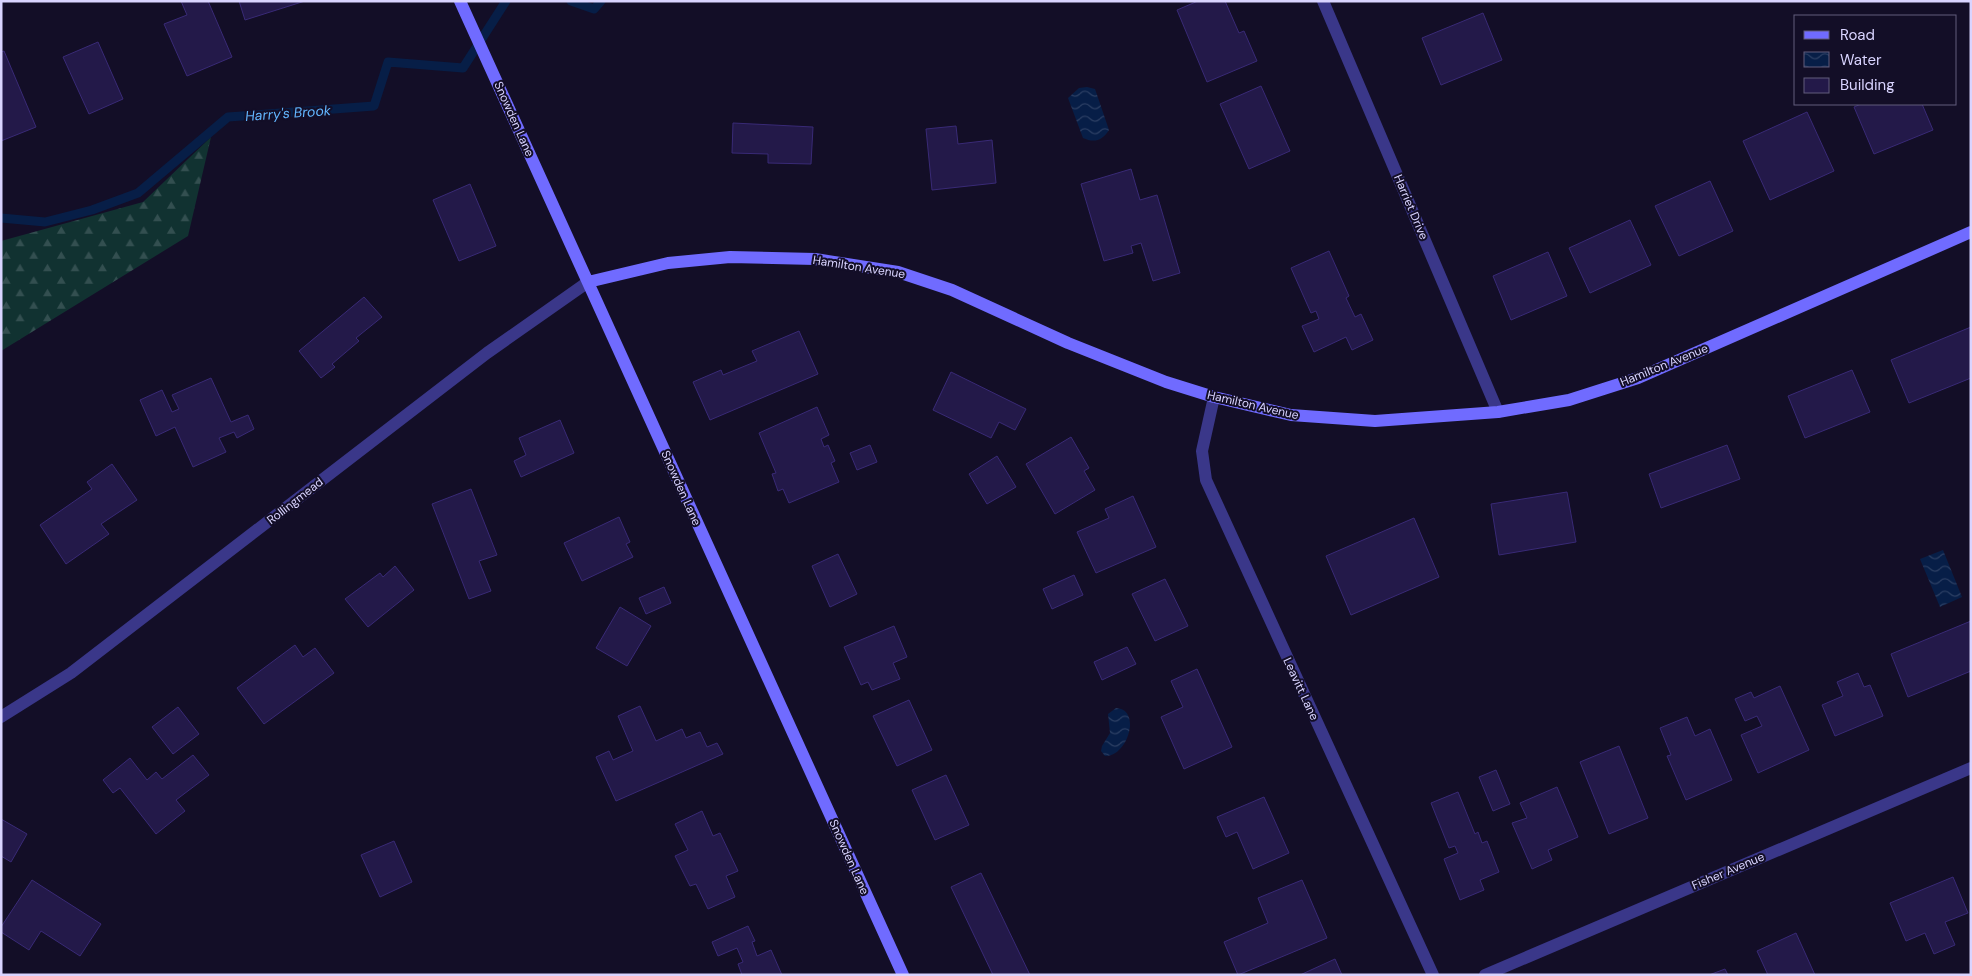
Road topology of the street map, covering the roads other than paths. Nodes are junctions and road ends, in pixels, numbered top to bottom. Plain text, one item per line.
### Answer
1 (460, 1) edge
2 (1323, 1) edge
3 (1971, 232) edge
4 (588, 282) junction
5 (1214, 397) junction
6 (1498, 412) junction
7 (1, 717) edge
8 (1971, 768) edge
9 (903, 975) edge
10 (1433, 975) edge
11 (1484, 975) edge

1 - 4 street, Snowden Lane
2 - 6 street, Harriet Drive
3 - 6 street, Hamilton Avenue
4 - 5 street, Hamilton Avenue
4 - 7 street, Rollingmead
4 - 9 street, Snowden Lane
5 - 6 street, Hamilton Avenue
5 - 10 street, Leavitt Lane
8 - 11 street, Fisher Avenue

